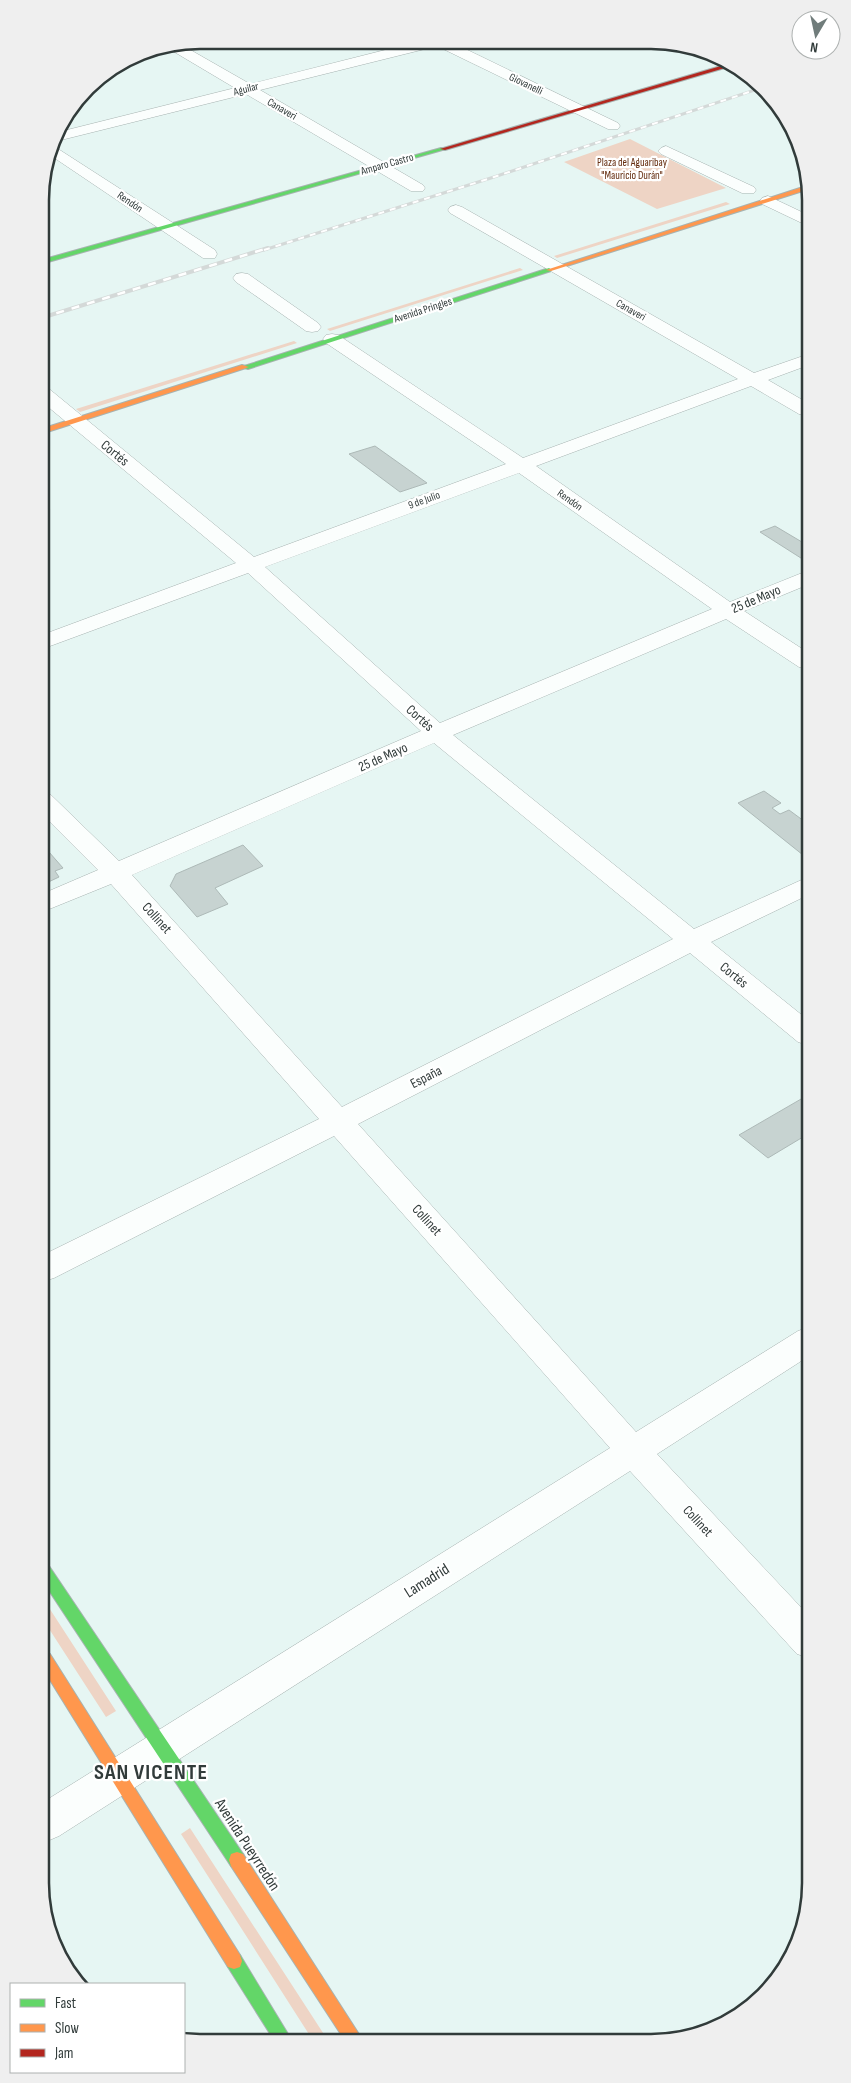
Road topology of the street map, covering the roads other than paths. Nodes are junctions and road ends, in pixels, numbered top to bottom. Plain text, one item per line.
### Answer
1 (411, 49) edge
2 (454, 49) edge
3 (181, 50) edge
4 (723, 67) edge
5 (248, 89) junction
6 (580, 110) junction
7 (613, 126) dead end
8 (63, 136) edge
9 (666, 151) dead end
10 (56, 153) edge
11 (380, 166) junction
12 (417, 188) dead end
13 (752, 189) joint
14 (802, 190) edge
15 (729, 196) dead end
16 (768, 201) junction
17 (456, 210) dead end
18 (802, 218) edge
19 (166, 226) junction
20 (209, 254) dead end
21 (536, 256) junction
22 (555, 259) junction
23 (49, 260) edge
24 (517, 262) dead end
25 (242, 278) dead end
26 (317, 330) junction
27 (802, 361) edge
28 (754, 379) junction
29 (49, 399) edge
30 (802, 408) edge
31 (64, 412) junction
32 (49, 425) edge
33 (521, 465) junction
34 (250, 564) junction
35 (802, 579) edge
36 (729, 611) junction
37 (49, 639) edge
38 (802, 659) edge
39 (437, 733) junction
40 (49, 807) edge
41 (116, 874) junction
42 (802, 888) edge
43 (49, 901) edge
44 (691, 941) junction
45 (802, 1030) edge
46 (339, 1121) junction
47 (49, 1266) edge
48 (802, 1344) edge
49 (632, 1450) junction
50 (49, 1577) edge
51 (802, 1633) edge
52 (49, 1665) edge
53 (164, 1748) junction
54 (118, 1776) junction
55 (49, 1820) edge
56 (279, 2034) edge
57 (351, 2034) edge

1 - 5 street, Aguilar
2 - 6 street, Giovanelli
3 - 5 street, Canaveri
4 - 6 street, Amparo Castro
5 - 8 street, Aguilar
5 - 11 street, Canaveri
6 - 7 street, Giovanelli
6 - 11 street, Amparo Castro
9 - 13 street
10 - 19 street, Rendón
11 - 12 street, Canaveri
11 - 19 street, Amparo Castro
13 - 15 street
14 - 16 street, Avenida Pringles
16 - 18 street
16 - 22 street, Avenida Pringles
17 - 21 street, Canaveri
19 - 20 street, Rendón
19 - 23 street, Amparo Castro
21 - 22 street, Canaveri
21 - 24 street
22 - 26 street, Avenida Pringles
22 - 28 street, Canaveri
25 - 26 street, Rendón
26 - 31 street, Avenida Pringles
26 - 33 street, Rendón
27 - 28 street, 9 de Julio
28 - 30 street, Canaveri
28 - 33 street, 9 de Julio
29 - 31 street, Cortés
31 - 32 street, Avenida Pringles
31 - 34 street, Cortés
33 - 34 street, 9 de Julio
33 - 36 street, Rendón
34 - 37 street, 9 de Julio
34 - 39 street, Cortés
35 - 36 street, 25 de Mayo
36 - 38 street, Rendón
36 - 39 street, 25 de Mayo
39 - 41 street, 25 de Mayo
39 - 44 street, Cortés
40 - 41 street, Collinet
41 - 43 street, 25 de Mayo
41 - 46 street, Collinet
42 - 44 street, España
44 - 45 street, Cortés
44 - 46 street, España
46 - 47 street, España
46 - 49 street, Collinet
48 - 49 street, Lamadrid
49 - 51 street, Collinet
49 - 53 street, Lamadrid
50 - 53 street, Avenida Pueyrredón
52 - 54 street
53 - 54 street, Lamadrid
53 - 57 street, Avenida Pueyrredón
54 - 55 street, Lamadrid
54 - 56 street

